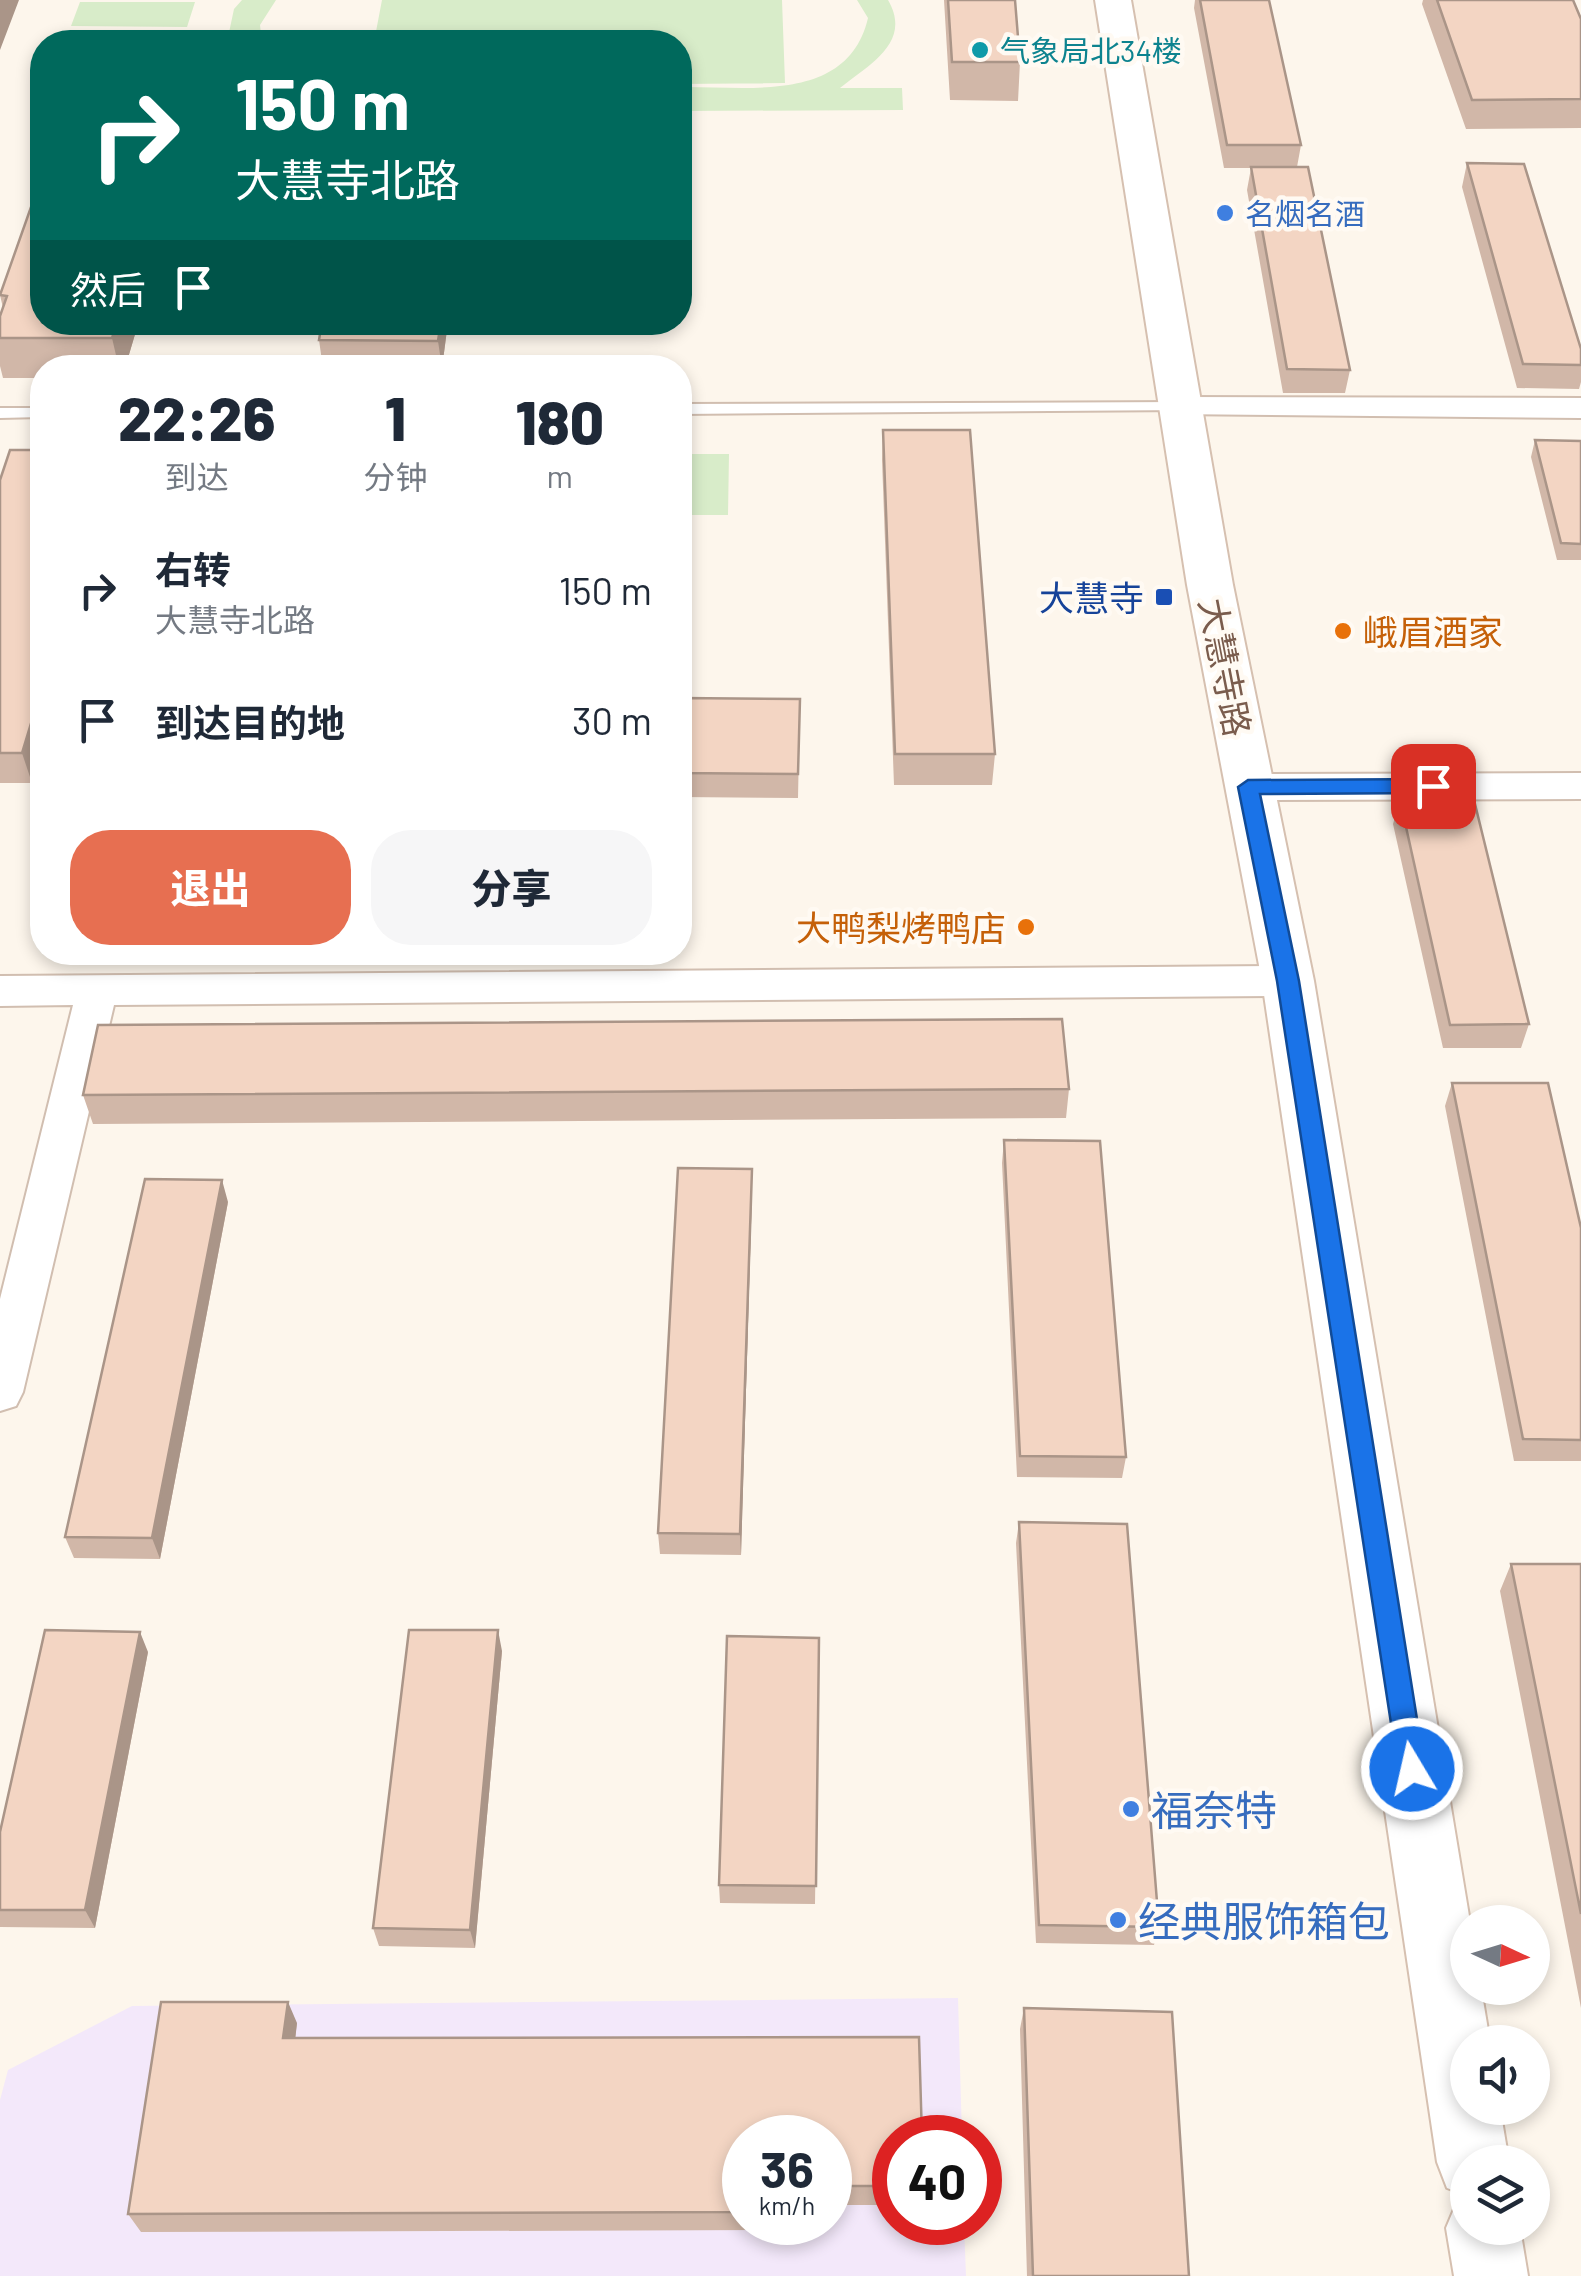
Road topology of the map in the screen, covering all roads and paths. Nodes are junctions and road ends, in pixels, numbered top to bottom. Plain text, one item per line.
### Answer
1 (1113, 0) edge
2 (1182, 407) junction
3 (1581, 408) edge
4 (692, 410) edge
5 (30, 412) edge
6 (0, 413) edge
7 (1581, 786) edge
8 (1248, 787) junction
9 (1288, 981) junction
10 (98, 990) junction
11 (0, 991) edge
12 (0, 1392) edge
13 (1470, 2145) edge
14 (1486, 2245) edge
15 (1491, 2276) edge

1 - 2 street, 大慧寺路
2 - 3 street
2 - 4 lane
2 - 8 street, 大慧寺路
5 - 6 lane
7 - 8 street
8 - 9 street, 大慧寺路
9 - 10 street
9 - 13 street, 大慧寺路
10 - 11 street
10 - 12 street
14 - 15 street

